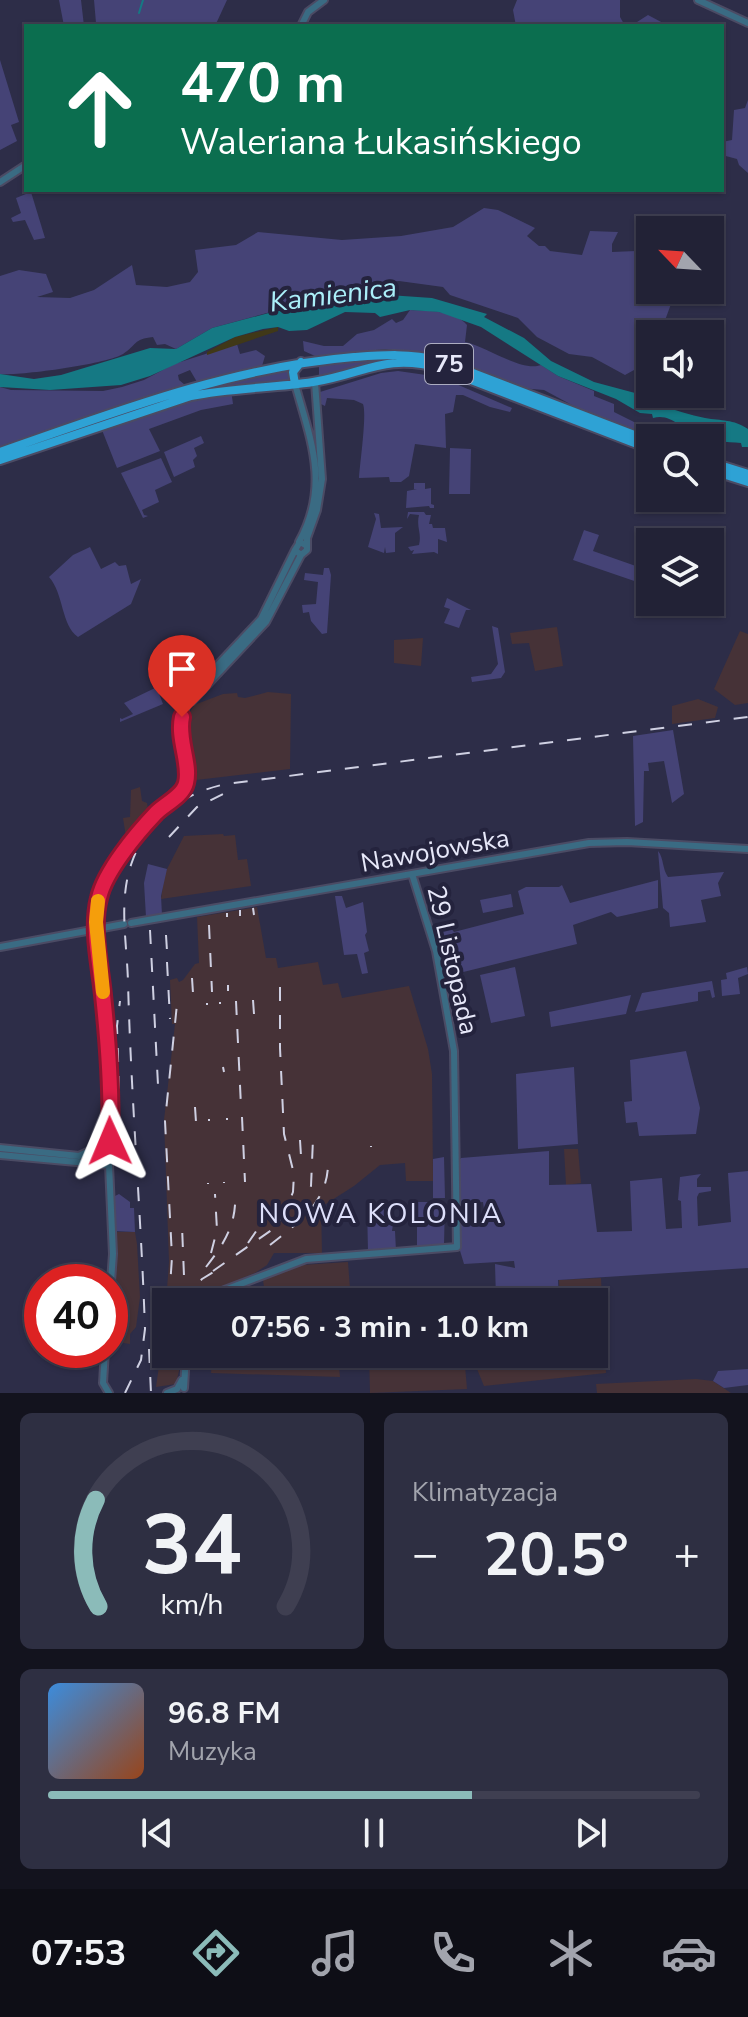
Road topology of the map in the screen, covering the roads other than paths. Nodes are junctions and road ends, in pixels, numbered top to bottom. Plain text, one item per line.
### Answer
1 (324, 0) edge
2 (698, 0) edge
3 (748, 23) edge
4 (302, 24) edge
5 (24, 166) edge
6 (0, 182) edge
7 (302, 362) junction
8 (330, 378) junction
9 (315, 382) junction
10 (295, 384) junction
11 (317, 396) junction
12 (636, 436) edge
13 (320, 440) junction
14 (312, 443) junction
15 (636, 444) edge
16 (0, 452) edge
17 (0, 460) edge
18 (724, 466) edge
19 (724, 474) edge
20 (748, 474) edge
21 (748, 482) edge
22 (298, 549) junction
23 (748, 849) edge
24 (412, 874) junction
25 (96, 929) junction
26 (1, 944) edge
27 (110, 1141) junction
28 (0, 1148) edge
29 (0, 1155) edge
30 (109, 1165) junction
31 (112, 1264) edge
32 (229, 1288) edge
33 (104, 1368) edge
34 (185, 1368) edge
35 (177, 1391) edge
36 (109, 1393) edge

1 - 4 street
2 - 3 street
5 - 6 street
7 - 9 main road
7 - 10 main road
7 - 12 main road, 75
7 - 16 main road, 75
8 - 9 main road, 75
8 - 11 street
8 - 15 main road, 75
9 - 10 main road, 75
9 - 11 street
10 - 14 street
10 - 17 main road, 75
11 - 13 street
13 - 14 street
13 - 22 street
14 - 22 street
18 - 20 main road
19 - 21 main road
22 - 25 street
23 - 24 street, Nawojowska
24 - 25 street, Nawojowska
24 - 32 street, 29 Listopada
25 - 26 street, Nawojowska
25 - 27 street
27 - 28 street
27 - 30 street
29 - 30 street
30 - 31 street
33 - 36 street
34 - 35 street

